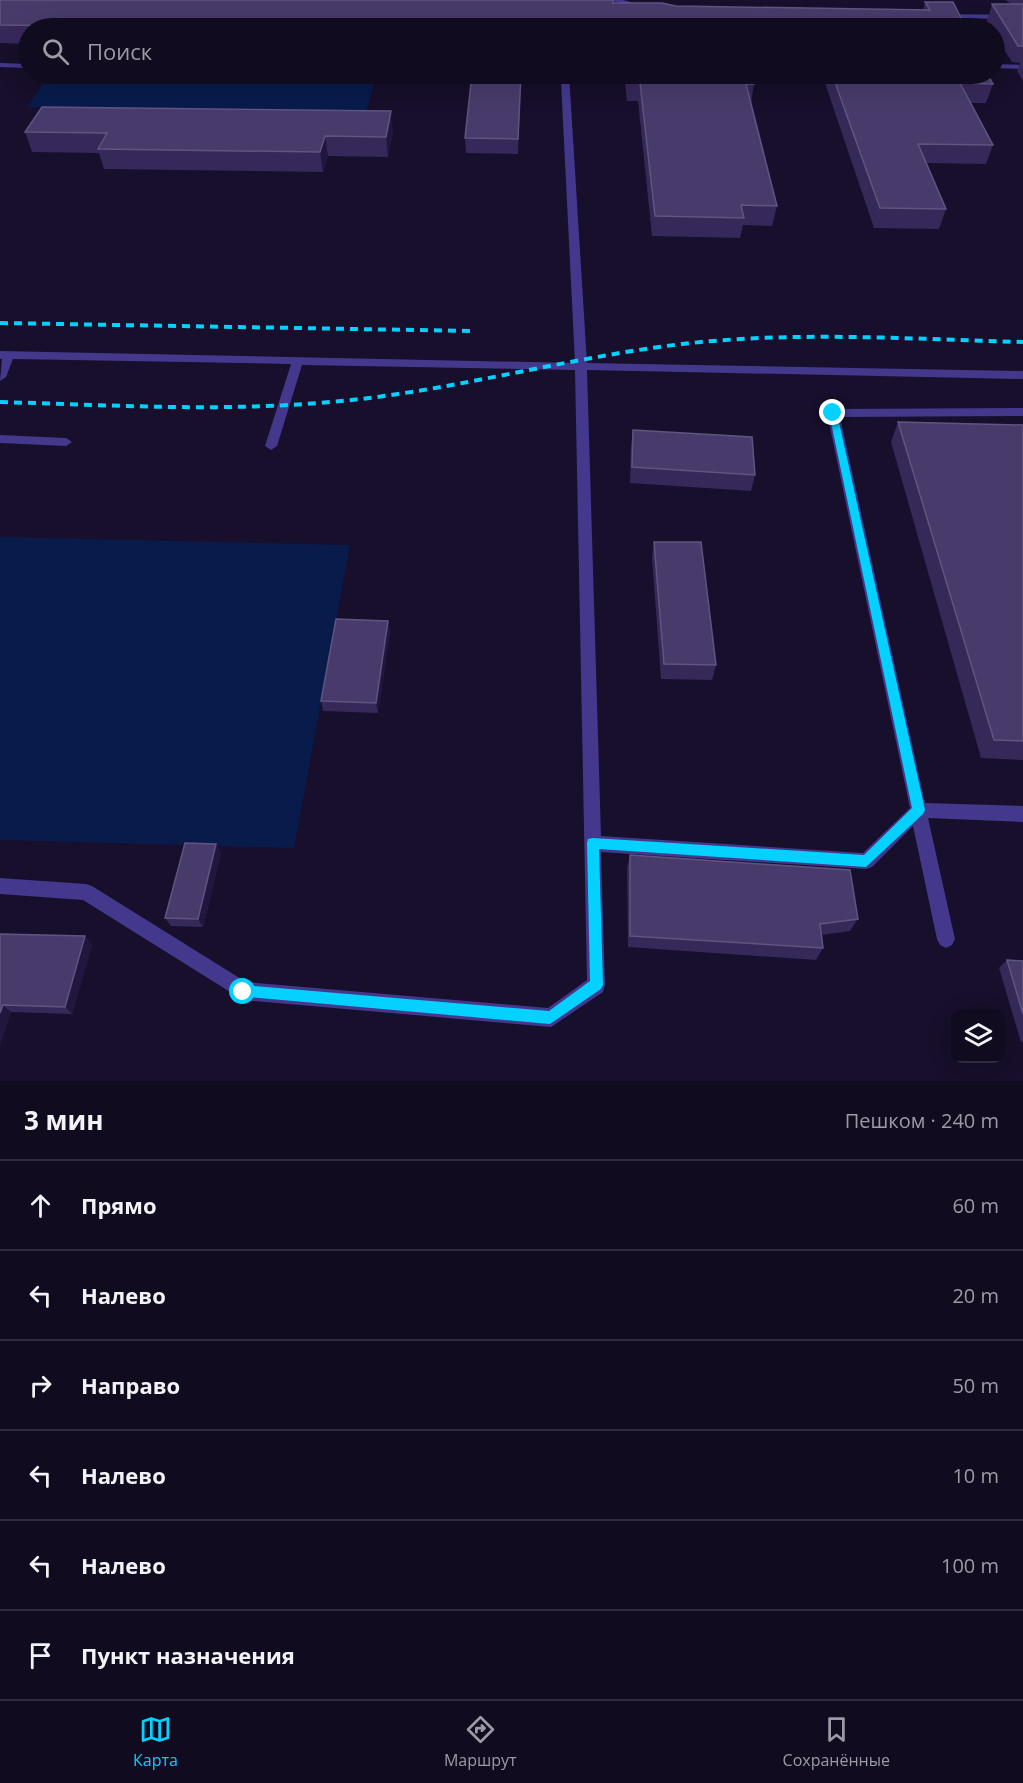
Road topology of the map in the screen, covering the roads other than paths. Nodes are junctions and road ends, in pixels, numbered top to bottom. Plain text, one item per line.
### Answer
1 (612, 0) edge
2 (650, 8) edge
3 (944, 8) edge
4 (938, 16) edge
5 (948, 16) junction
6 (1023, 17) edge
7 (0, 65) edge
8 (18, 66) edge
9 (1005, 66) edge
10 (1023, 67) edge
11 (565, 84) edge
12 (5, 355) edge
13 (298, 360) junction
14 (581, 365) junction
15 (1023, 375) edge
16 (0, 376) edge
17 (1023, 412) edge
18 (0, 439) edge
19 (66, 442) dead end
20 (271, 446) dead end
21 (919, 810) junction
22 (1023, 814) edge
23 (593, 843) junction
24 (0, 886) edge
25 (946, 939) dead end

1 - 2 lane
3 - 5 lane
4 - 5 lane
5 - 6 lane
7 - 8 lane
9 - 10 lane
11 - 14 lane
12 - 13 lane
12 - 16 lane
13 - 14 lane
13 - 20 lane
14 - 15 lane
14 - 23 lane
17 - 21 lane
18 - 19 lane
21 - 22 lane
21 - 23 lane
21 - 25 lane
23 - 24 lane

